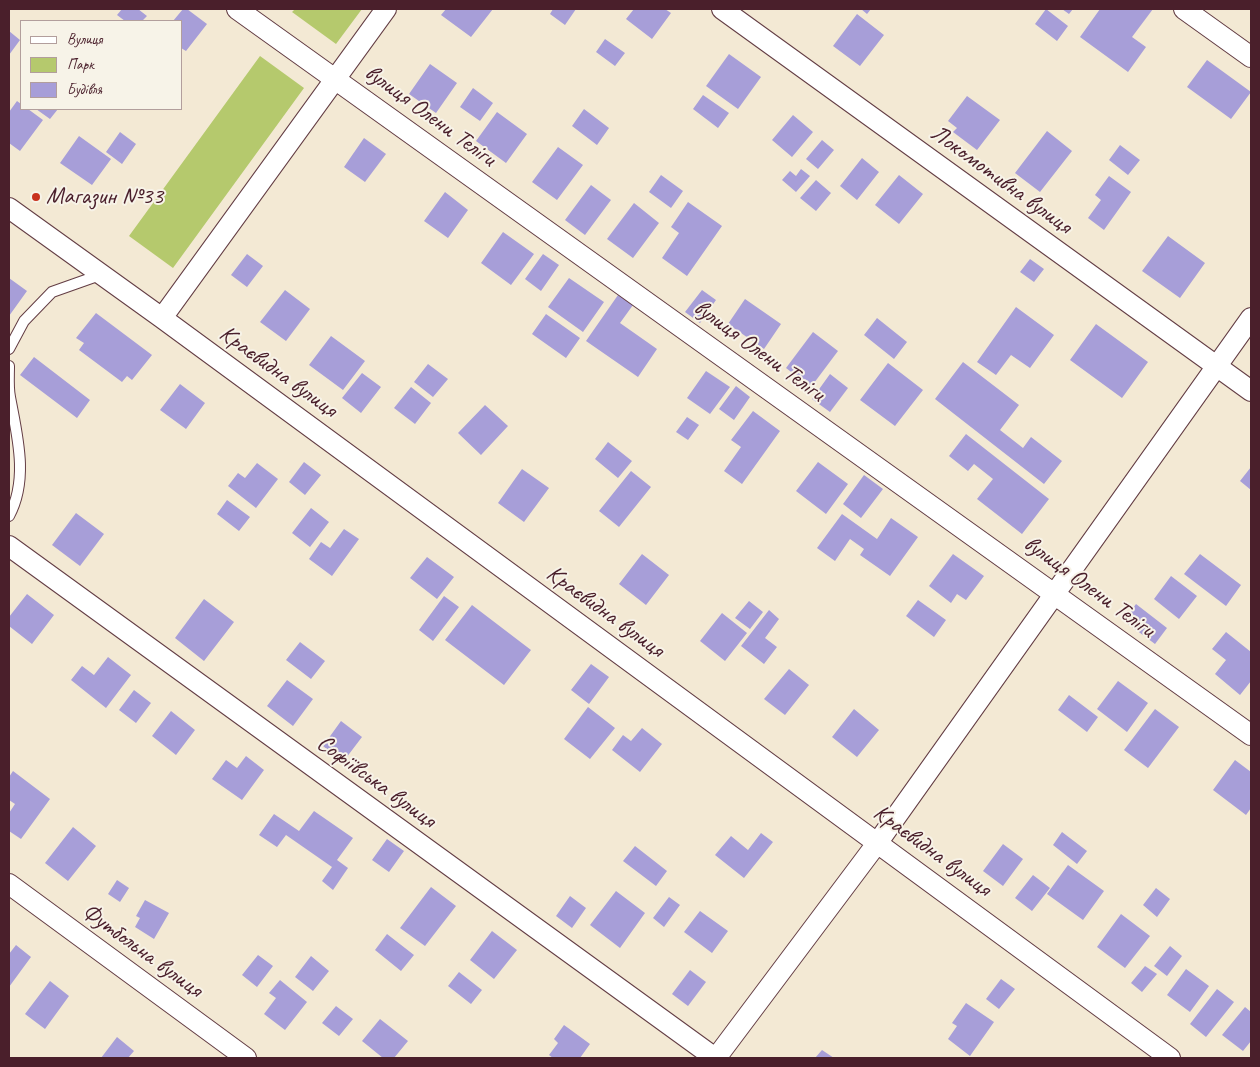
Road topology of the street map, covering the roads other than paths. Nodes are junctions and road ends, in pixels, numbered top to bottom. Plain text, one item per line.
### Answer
1 (237, 9) edge
2 (386, 9) edge
3 (722, 9) edge
4 (1184, 9) edge
5 (1251, 58) edge
6 (335, 79) junction
7 (9, 208) edge
8 (100, 275) junction
9 (162, 318) junction
10 (1251, 318) edge
11 (9, 349) edge
12 (9, 366) edge
13 (1216, 366) junction
14 (1251, 392) edge
15 (9, 516) edge
16 (9, 546) edge
17 (1055, 593) junction
18 (1251, 735) edge
19 (878, 842) junction
20 (9, 884) edge
21 (246, 1058) edge
22 (716, 1058) edge
23 (1170, 1058) edge

1 - 6 street, вулиця Олени Теліги
2 - 6 street
3 - 13 street, Локомотивна вулиця
4 - 5 street
6 - 9 street
6 - 17 street, вулиця Олени Теліги
7 - 8 street, Краєвидна вулиця
8 - 9 street, Краєвидна вулиця
8 - 11 lane
9 - 19 street, Краєвидна вулиця
10 - 13 street
12 - 15 lane
13 - 14 street, Локомотивна вулиця
13 - 17 street
16 - 22 street, Софіївська вулиця
17 - 18 street, вулиця Олени Теліги
17 - 19 street
19 - 22 street
19 - 23 street, Краєвидна вулиця
20 - 21 street, Футбольна вулиця

